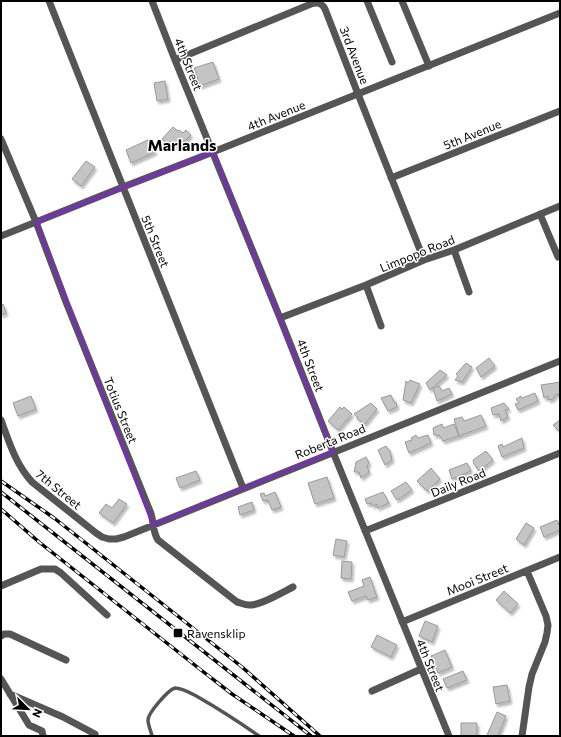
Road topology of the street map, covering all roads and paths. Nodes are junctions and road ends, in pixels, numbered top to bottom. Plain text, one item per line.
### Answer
1 (49, 1) edge
2 (152, 1) edge
3 (367, 1) edge
4 (402, 1) edge
5 (560, 13) edge
6 (175, 60) junction
7 (392, 62) dead end
8 (429, 66) junction
9 (358, 94) junction
10 (560, 111) edge
11 (1, 139) edge
12 (213, 152) junction
13 (391, 178) junction
14 (123, 187) junction
15 (560, 206) edge
16 (540, 214) junction
17 (36, 222) junction
18 (1, 236) edge
19 (454, 250) junction
20 (558, 257) dead end
21 (424, 260) junction
22 (366, 285) junction
23 (469, 292) dead end
24 (280, 318) junction
25 (381, 326) dead end
26 (560, 361) edge
27 (1, 420) edge
28 (333, 452) junction
29 (560, 453) edge
30 (242, 488) junction
31 (154, 525) junction
32 (365, 531) junction
33 (108, 539) joint
34 (560, 557) edge
35 (527, 571) junction
36 (1, 586) edge
37 (293, 587) dead end
38 (107, 616) dead end
39 (402, 622) junction
40 (1, 636) edge
41 (66, 660) dead end
42 (421, 669) junction
43 (1, 679) edge
44 (372, 691) dead end
45 (10, 694) junction
46 (95, 734) dead end
47 (43, 736) edge
48 (152, 736) edge
49 (259, 736) edge
50 (448, 736) edge
51 (522, 736) edge

1 - 14 street, 5th Street
2 - 6 street, 4th Street
3 - 7 street
4 - 8 street
5 - 8 street, 4th Avenue
6 - 9 street, 3rd Avenue
6 - 12 street, 4th Street
8 - 9 street, 4th Avenue
9 - 12 street, 4th Avenue
9 - 13 street, 3rd Avenue
10 - 13 street, 5th Avenue
11 - 17 street, Totius Street
12 - 14 street, 4th Avenue
12 - 24 street, 4th Street
13 - 21 street, 3rd Avenue
14 - 17 street, 4th Avenue
14 - 30 street, 5th Street
15 - 16 street, Limpopo Road
16 - 19 street, Limpopo Road
16 - 20 street
17 - 18 street, 4th Avenue
17 - 31 street, Totius Street
19 - 21 street, Limpopo Road
19 - 23 street
21 - 22 street, Limpopo Road
22 - 24 street, Limpopo Road
22 - 25 street
24 - 28 street, 4th Street
26 - 28 street, Roberta Road
27 - 33 street, 7th Street
28 - 30 street, Roberta Road
28 - 32 street, 4th Street
29 - 32 street, Daily Road
30 - 31 street, Roberta Road
31 - 33 street, Roberta Road
31 - 37 street, Totius Street
32 - 39 street, 4th Street
34 - 35 street, Mooi Street
35 - 39 street, Mooi Street
35 - 51 street
36 - 38 street
39 - 42 street, 4th Street
40 - 41 street
42 - 44 street
42 - 50 street, 4th Street
43 - 45 street
45 - 46 street
45 - 47 street
48 - 49 lane

